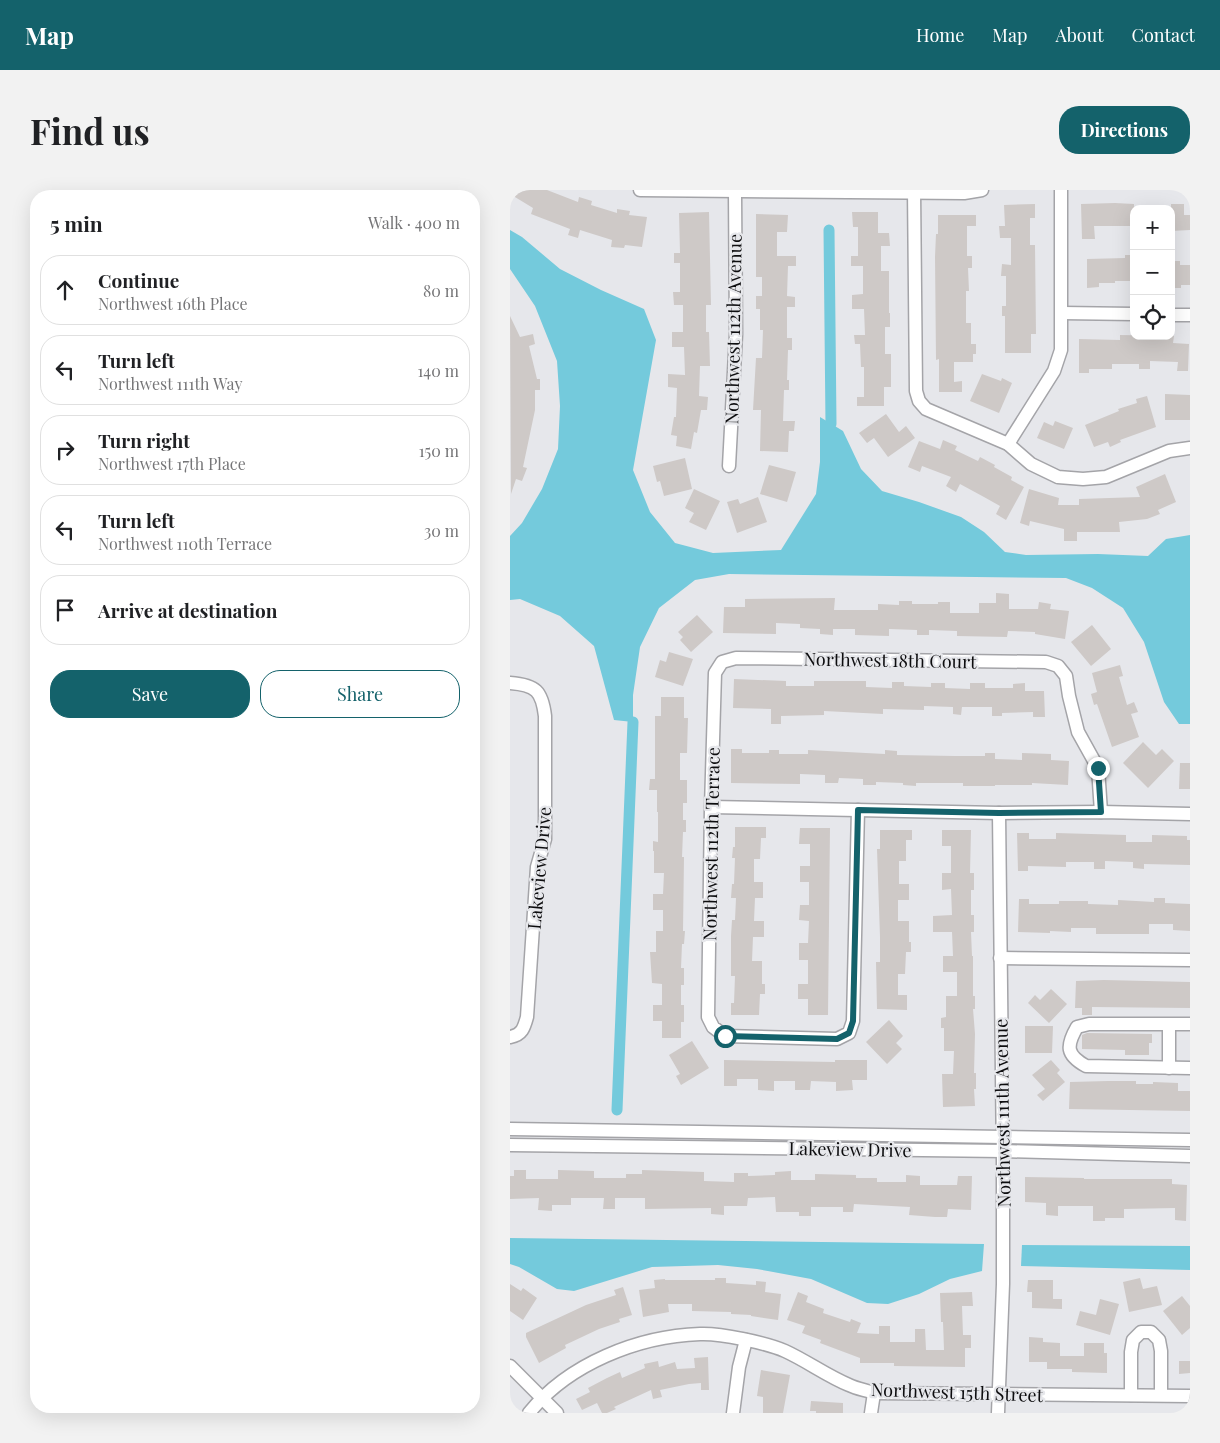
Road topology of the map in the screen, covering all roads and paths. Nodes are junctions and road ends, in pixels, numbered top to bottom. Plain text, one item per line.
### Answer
1 (640, 190) edge
2 (982, 190) edge
3 (1061, 190) edge
4 (914, 191) edge
5 (734, 192) junction
6 (1062, 313) junction
7 (1130, 314) edge
8 (1175, 315) edge
9 (1190, 315) edge
10 (1008, 444) junction
11 (1190, 448) edge
12 (729, 466) dead end
13 (722, 662) joint
14 (510, 683) edge
15 (711, 807) junction
16 (858, 810) junction
17 (1101, 812) junction
18 (999, 813) junction
19 (1190, 814) edge
20 (1000, 958) junction
21 (1190, 960) edge
22 (1190, 1024) edge
23 (1170, 1025) junction
24 (510, 1037) edge
25 (1170, 1068) junction
26 (1190, 1068) edge
27 (510, 1129) edge
28 (1002, 1136) junction
29 (1190, 1140) edge
30 (510, 1144) edge
31 (1003, 1151) junction
32 (1190, 1156) edge
33 (746, 1340) junction
34 (510, 1366) edge
35 (874, 1393) junction
36 (998, 1394) junction
37 (1131, 1395) junction
38 (1162, 1395) junction
39 (1190, 1396) edge
40 (541, 1397) junction
41 (529, 1413) edge
42 (557, 1413) edge
43 (733, 1413) edge
44 (871, 1413) edge
45 (998, 1413) edge

1 - 5 street
2 - 4 street
3 - 6 street
4 - 5 street
4 - 10 street
5 - 12 street, Northwest 112th Avenue
6 - 7 street
6 - 10 street
8 - 9 street
10 - 11 street
13 - 15 street, Northwest 112th Terrace
13 - 17 street, Northwest 18th Court
14 - 24 street, Lakeview Drive
15 - 16 street
15 - 16 street, Northwest 112th Terrace
16 - 18 street
17 - 18 street
17 - 19 street
18 - 20 street, Northwest 111th Avenue
20 - 21 street
20 - 28 street, Northwest 111th Avenue
22 - 23 street
23 - 25 street
23 - 25 street
25 - 26 street
27 - 28 street, Lakeview Drive
28 - 29 street, Lakeview Drive
28 - 31 street, Northwest 111th Avenue
30 - 31 street, Lakeview Drive
31 - 32 street, Lakeview Drive
31 - 36 street, Northwest 111th Avenue
33 - 35 street, Northwest 15th Street
33 - 40 street, Northwest 15th Street
33 - 43 street
34 - 40 street
35 - 36 street, Northwest 15th Street
35 - 44 street
36 - 37 street, Northwest 15th Street
36 - 45 street, Northwest 111th Avenue
37 - 38 street, Northwest 15th Street
37 - 38 street
38 - 39 street, Northwest 15th Street
40 - 41 street, Northwest 15th Street
40 - 42 street

